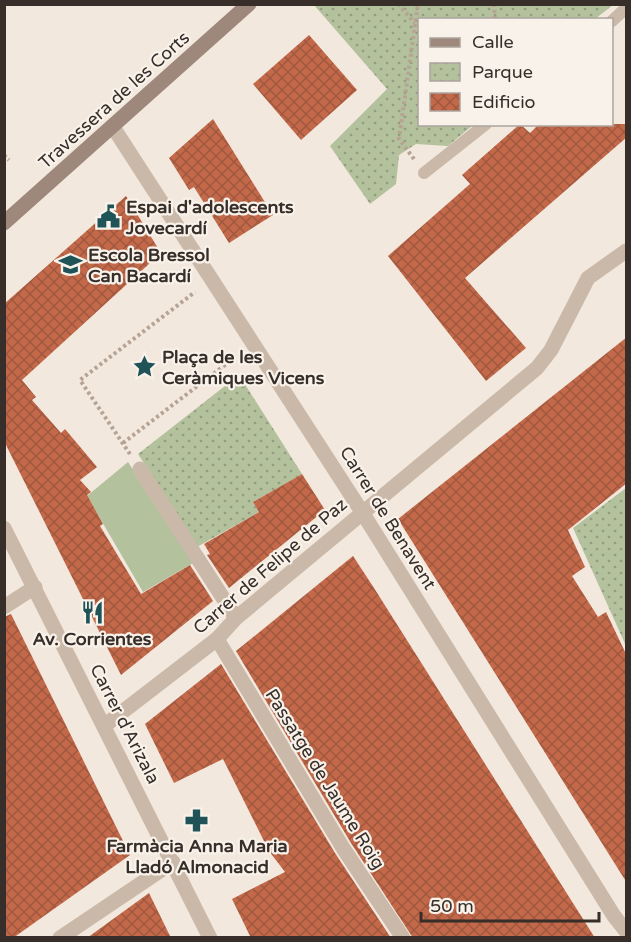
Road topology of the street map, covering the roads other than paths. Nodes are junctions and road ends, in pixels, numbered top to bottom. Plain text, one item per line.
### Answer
1 (249, 4) edge
2 (627, 8) edge
3 (613, 20) edge
4 (483, 126) edge
5 (113, 127) junction
6 (424, 173) road end
7 (4, 223) edge
8 (627, 251) edge
9 (136, 464) road end
10 (362, 512) junction
11 (4, 528) edge
12 (35, 587) junction
13 (4, 607) edge
14 (236, 618) junction
15 (217, 639) junction
16 (104, 726) junction
17 (173, 862) junction
18 (627, 931) edge
19 (60, 938) edge
20 (210, 938) edge
21 (403, 938) edge

1 - 5 main road, Travessera de les Corts
2 - 3 lane
4 - 6 lane
5 - 7 main road, Travessera de les Corts
5 - 10 street, Carrer de Benavent
8 - 10 street, Carrer de Felipe de Paz
9 - 14 street
10 - 14 street, Carrer de Felipe de Paz
10 - 18 street, Carrer de Benavent
11 - 12 street, Carrer d'Arizala
12 - 13 street
12 - 16 street, Carrer d'Arizala
14 - 15 street, Carrer de Felipe de Paz
15 - 16 street, Carrer de Felipe de Paz
15 - 21 street, Passatge de Jaume Roig
16 - 17 street, Carrer d'Arizala
17 - 19 street
17 - 20 street, Carrer d'Arizala

